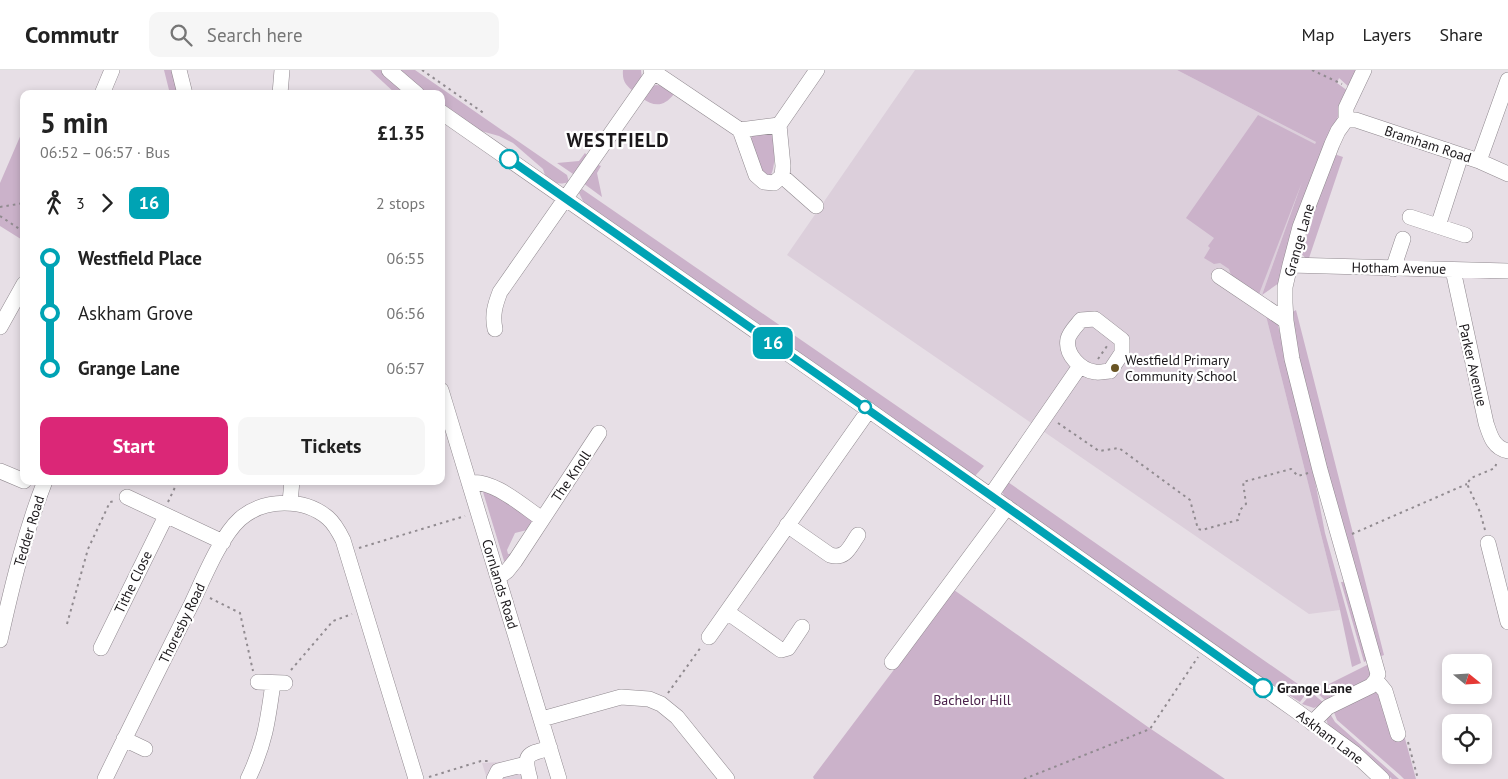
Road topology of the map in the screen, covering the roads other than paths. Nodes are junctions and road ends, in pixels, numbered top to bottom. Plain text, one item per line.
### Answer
1 (112, 70) edge
2 (179, 70) edge
3 (282, 70) edge
4 (388, 70) edge
5 (817, 70) edge
6 (1364, 70) edge
7 (653, 71) edge
8 (1508, 80) edge
9 (104, 90) edge
10 (184, 90) edge
11 (280, 90) edge
12 (413, 90) edge
13 (445, 115) edge
14 (1346, 120) junction
15 (778, 125) junction
16 (740, 130) junction
17 (1461, 155) junction
18 (1480, 161) junction
19 (1508, 174) edge
20 (782, 176) junction
21 (565, 198) junction
22 (816, 206) dead end
23 (1410, 217) dead end
24 (1438, 226) junction
25 (1465, 235) dead end
26 (1403, 239) dead end
27 (1290, 265) junction
28 (1393, 268) junction
29 (1453, 270) junction
30 (1508, 271) edge
31 (1219, 276) dead end
32 (20, 291) edge
33 (1286, 321) junction
34 (0, 327) edge
35 (494, 329) dead end
36 (1085, 368) junction
37 (445, 403) edge
38 (869, 410) junction
39 (600, 433) dead end
40 (1504, 450) edge
41 (0, 471) edge
42 (20, 479) edge
43 (469, 483) junction
44 (44, 485) edge
45 (292, 485) edge
46 (990, 495) junction
47 (127, 497) road end
48 (290, 502) junction
49 (1007, 507) junction
50 (166, 516) junction
51 (542, 519) junction
52 (787, 525) junction
53 (858, 535) dead end
54 (223, 542) junction
55 (1488, 543) road end
56 (498, 577) junction
57 (1505, 596) edge
58 (727, 612) junction
59 (1508, 622) edge
60 (802, 627) dead end
61 (709, 637) road end
62 (0, 640) edge
63 (101, 648) dead end
64 (892, 662) dead end
65 (1376, 680) junction
66 (272, 683) road end
67 (542, 719) junction
68 (1312, 723) junction
69 (1398, 734) road end
70 (124, 739) junction
71 (550, 748) junction
72 (145, 749) dead end
73 (526, 764) junction
74 (105, 779) edge
75 (248, 779) edge
76 (416, 779) edge
77 (494, 779) edge
78 (530, 779) edge
79 (559, 779) edge
80 (727, 779) edge
81 (1382, 779) edge

1 - 9 street
2 - 10 street
3 - 11 street
4 - 12 street
5 - 15 street
6 - 14 street, Grange Lane
7 - 16 street
7 - 21 street
8 - 18 street
13 - 21 street, Askham Lane
14 - 17 street, Bramham Road
14 - 27 street, Grange Lane
15 - 16 street
15 - 20 street
16 - 20 street
17 - 18 street, Bramham Road
17 - 24 street
18 - 19 street, Bramham Road
20 - 22 street
21 - 35 street
21 - 38 street, Askham Lane
23 - 24 street
24 - 25 street
26 - 28 street
27 - 28 street, Hotham Avenue
27 - 33 street, Grange Lane
28 - 29 street, Hotham Avenue
29 - 30 street, Hotham Avenue
29 - 40 street, Parker Avenue
31 - 33 street
32 - 34 street
33 - 65 street, Grange Lane
36 - 36 street
36 - 46 street
37 - 43 street, Cornlands Road
38 - 46 street, Askham Lane
38 - 52 street
39 - 51 street, The Knoll
41 - 42 street
43 - 51 street
43 - 56 street, Cornlands Road
44 - 62 street, Tedder Road
45 - 48 street
46 - 49 street, Askham Lane
47 - 50 street
48 - 54 street, Thoresby Road
48 - 76 street, Thoresby Road
49 - 64 street
49 - 68 street, Askham Lane
50 - 54 street
50 - 63 street, Tithe Close
51 - 56 street, The Knoll
52 - 53 street
52 - 58 street
54 - 70 street, Thoresby Road
55 - 57 street
56 - 67 street, Cornlands Road
57 - 59 street
58 - 60 street
58 - 61 street
65 - 68 street
65 - 69 street, Grange Lane
66 - 75 street
67 - 71 street, Cornlands Road
67 - 80 street
68 - 81 street, Askham Lane
70 - 72 street
70 - 74 street, Thoresby Road
71 - 73 street
71 - 79 street, Cornlands Road
73 - 77 street
73 - 78 street

